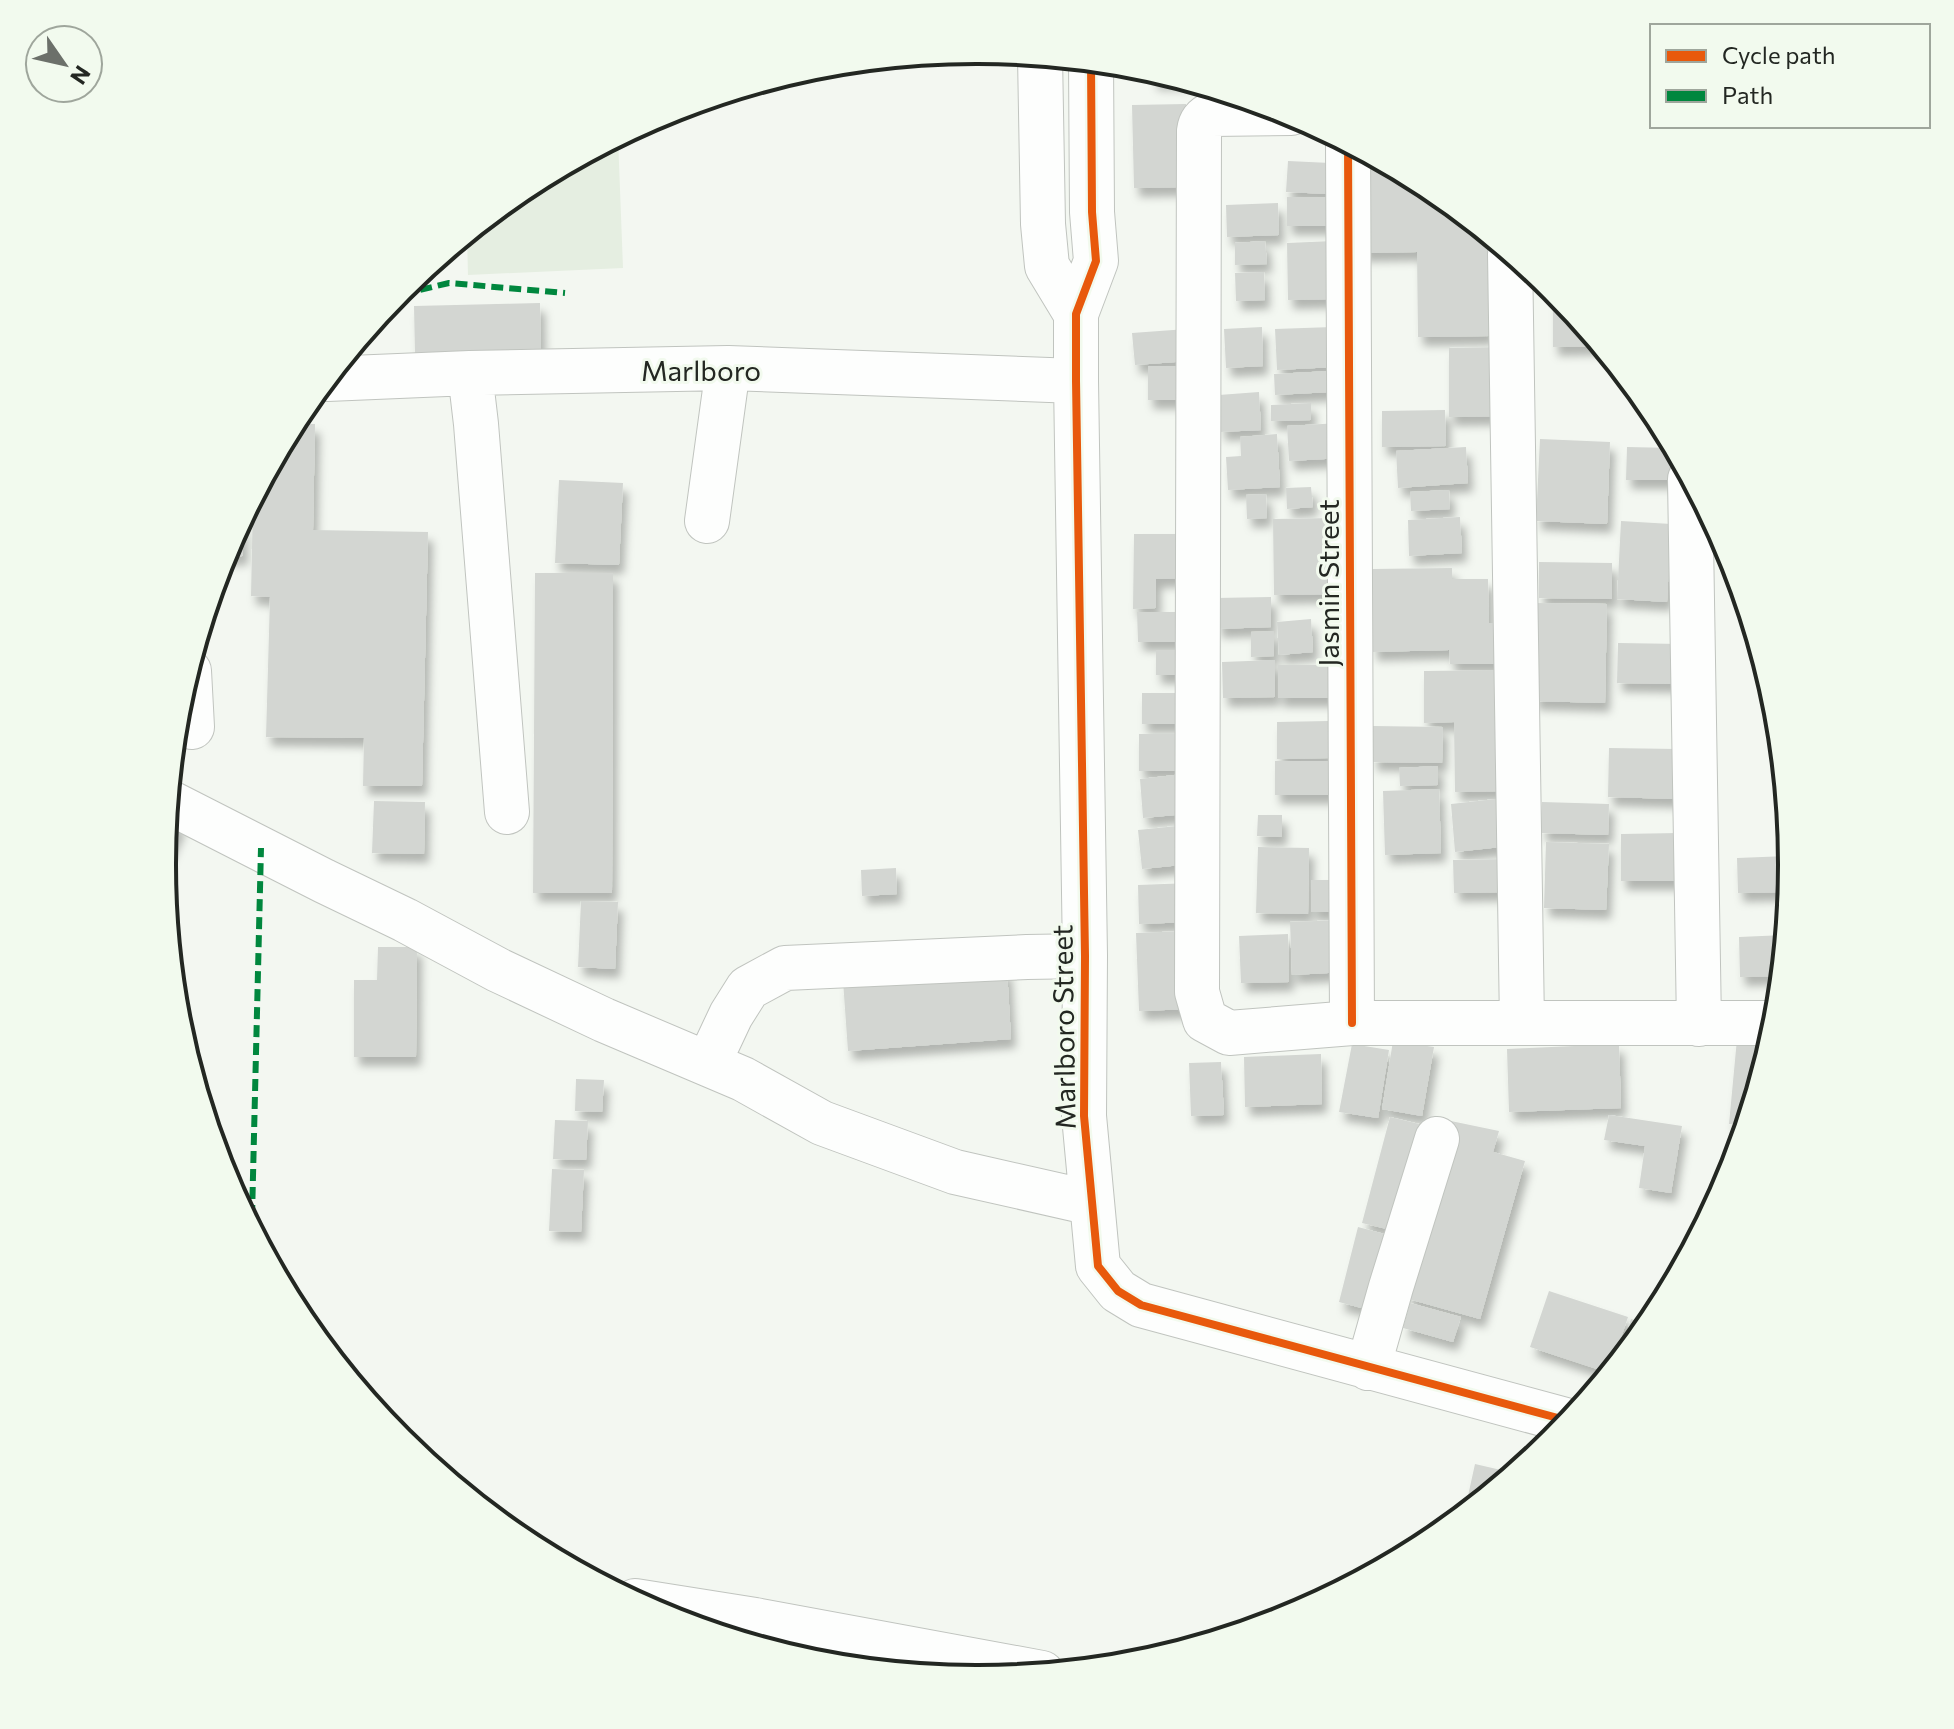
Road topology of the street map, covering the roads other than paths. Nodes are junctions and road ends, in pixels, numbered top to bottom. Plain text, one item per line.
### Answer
1 (1040, 67) edge
2 (1091, 73) edge
3 (1253, 113) edge
4 (1348, 156) edge
5 (1510, 268) edge
6 (1076, 314) junction
7 (728, 368) junction
8 (470, 373) junction
9 (341, 378) edge
10 (1076, 381) junction
11 (1690, 501) edge
12 (707, 521) dead end
13 (191, 712) edge
14 (192, 727) dead end
15 (178, 807) edge
16 (507, 812) dead end
17 (1085, 956) junction
18 (1352, 1023) junction
19 (1522, 1023) junction
20 (1761, 1023) edge
21 (1699, 1024) junction
22 (708, 1064) junction
23 (1437, 1139) dead end
24 (1092, 1203) junction
25 (1368, 1368) junction
26 (1556, 1417) edge
27 (720, 1623) edge
28 (755, 1632) edge
29 (984, 1665) edge

1 - 6 street
2 - 6 street
3 - 18 street
4 - 18 street, Jasmin Street
5 - 19 street
6 - 10 street, Marlboro Street
7 - 8 street, Marlboro
7 - 10 street, Marlboro
7 - 12 street
8 - 9 street, Marlboro
8 - 16 street
10 - 17 street, Marlboro Street
11 - 21 street
13 - 14 street
15 - 22 street
17 - 22 street
17 - 24 street, Marlboro Street
18 - 19 street
19 - 21 street
20 - 21 street
22 - 24 street
23 - 25 street
24 - 25 street, Marlboro Street
25 - 26 street, Marlboro Street
27 - 28 street
28 - 29 street

